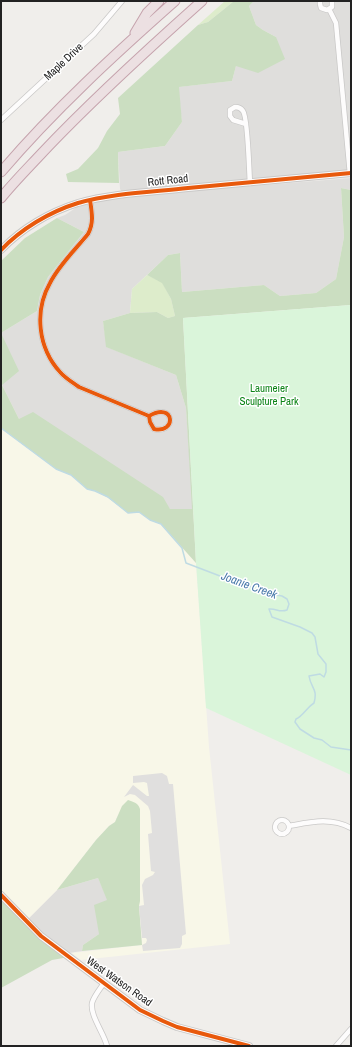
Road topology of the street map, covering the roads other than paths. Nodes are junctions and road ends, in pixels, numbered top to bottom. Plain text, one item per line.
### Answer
1 (122, 1) edge
2 (159, 1) edge
3 (175, 1) edge
4 (202, 1) edge
5 (320, 1) edge
6 (332, 1) edge
7 (329, 9) junction
8 (130, 42) junction
9 (1, 120) edge
10 (246, 124) dead end
11 (1, 172) edge
12 (350, 174) edge
13 (250, 182) junction
14 (1, 198) edge
15 (90, 200) junction
16 (1, 250) edge
17 (149, 416) junction
18 (289, 826) dead end
19 (351, 828) edge
20 (1, 895) edge
21 (104, 983) junction
22 (351, 1029) edge
23 (107, 1046) edge
24 (249, 1046) edge
25 (336, 1046) edge

1 - 9 street, Maple Drive
2 - 8 highway
3 - 8 highway
4 - 14 highway
5 - 7 street
6 - 7 street
7 - 12 street
8 - 11 highway
10 - 13 street
12 - 13 street, Rott Road
13 - 15 street, Rott Road
15 - 16 street, Rott Road
15 - 17 street
17 - 17 street
18 - 19 street
20 - 21 street, West Watson Road
21 - 23 street
21 - 24 street, West Watson Road
22 - 25 street

